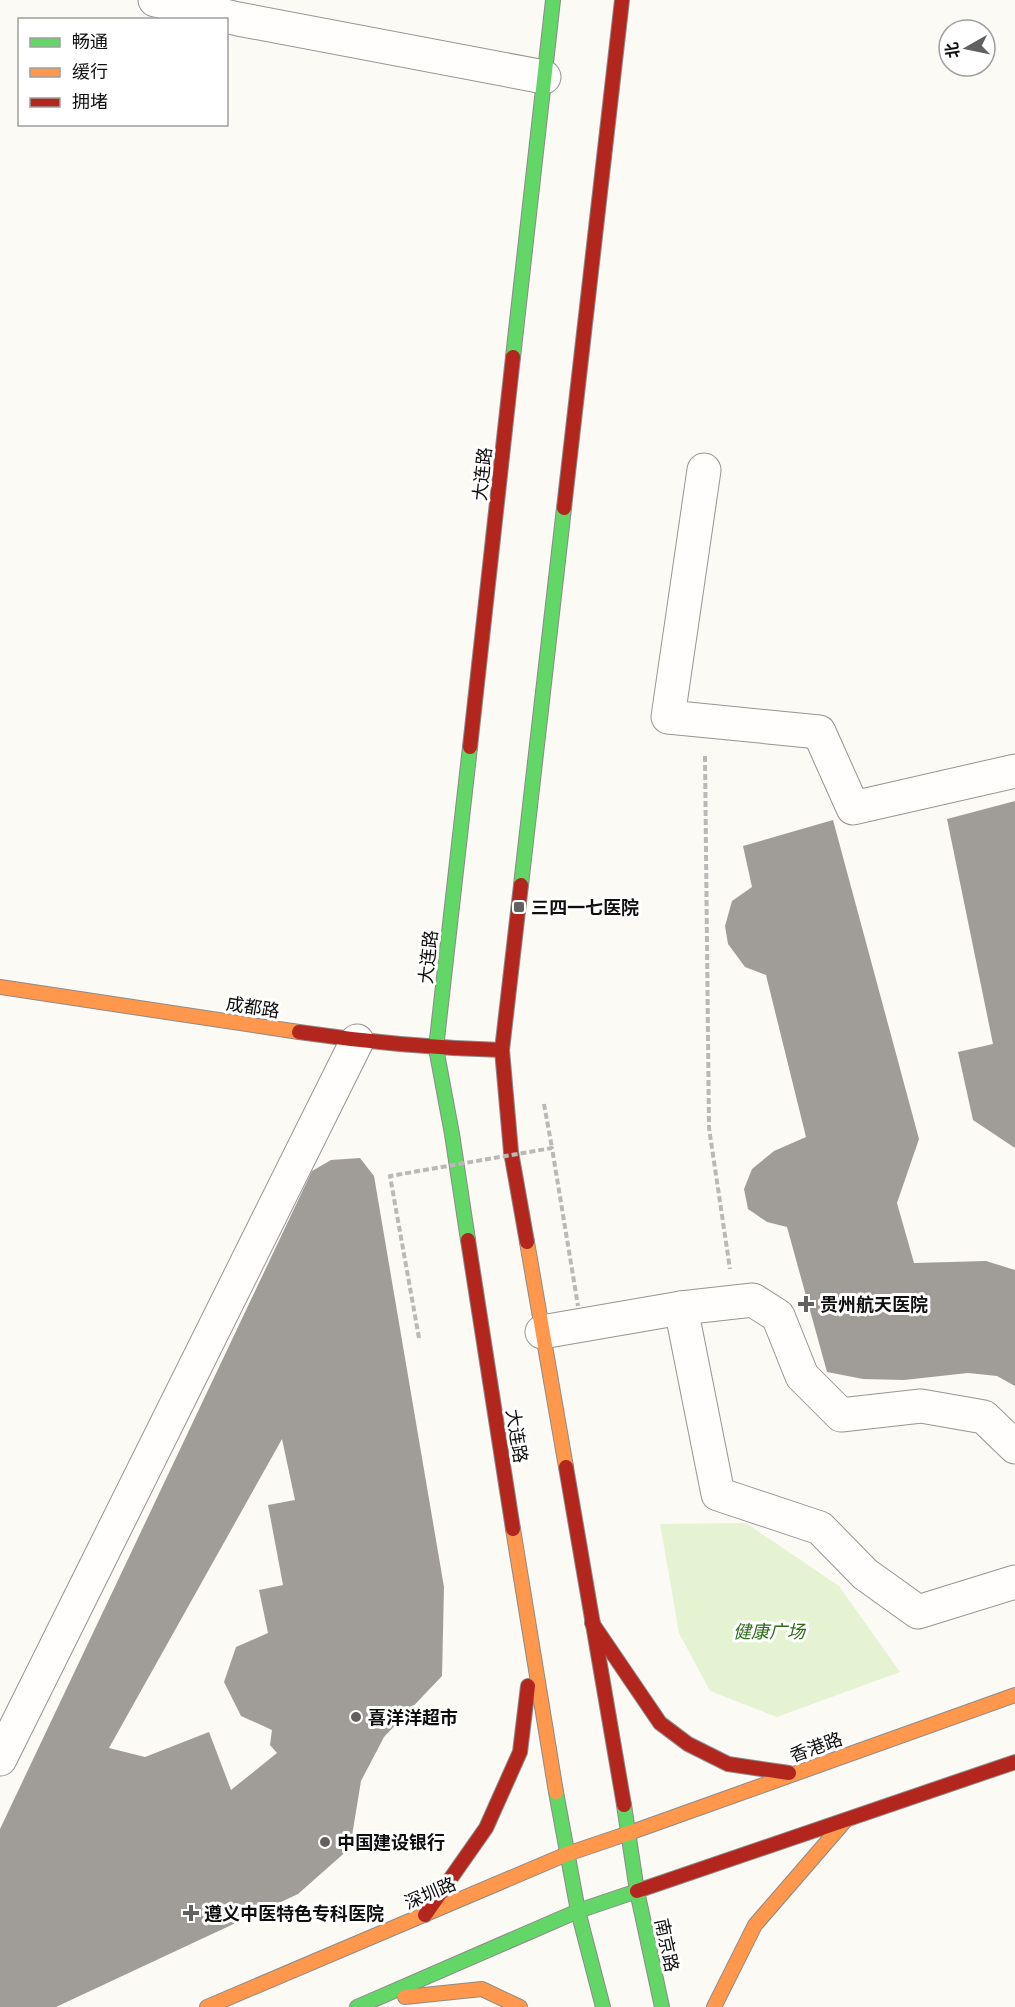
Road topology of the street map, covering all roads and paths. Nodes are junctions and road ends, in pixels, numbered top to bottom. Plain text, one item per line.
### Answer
1 (155, 0) edge
2 (553, 0) edge
3 (622, 0) edge
4 (544, 77) junction
5 (704, 470) dead end
6 (705, 721) junction
7 (1015, 771) edge
8 (0, 987) edge
9 (357, 1041) junction
10 (436, 1048) junction
11 (502, 1050) junction
12 (735, 1302) junction
13 (578, 1306) dead end
14 (681, 1308) junction
15 (542, 1332) junction
16 (419, 1338) dead end
17 (1015, 1447) edge
18 (1015, 1582) edge
19 (592, 1623) junction
20 (532, 1651) junction
21 (1015, 1695) edge
22 (0, 1760) edge
23 (1015, 1762) edge
24 (794, 1774) junction
25 (846, 1820) junction
26 (628, 1833) junction
27 (567, 1854) junction
28 (637, 1891) junction
29 (578, 1911) junction
30 (425, 1914) junction
31 (373, 2000) junction
32 (207, 2007) edge
33 (357, 2007) edge
34 (520, 2007) edge
35 (603, 2007) edge
36 (662, 2007) edge
37 (714, 2007) edge

1 - 4 street
2 - 4 main road, 大连路
3 - 11 main road
4 - 10 main road, 大连路
5 - 6 street
6 - 7 street
6 - 12 path
8 - 9 main road, 成都路
9 - 10 main road, 成都路
9 - 22 street
10 - 11 main road, 成都路
10 - 20 main road, 大连路
11 - 15 main road
12 - 14 street
12 - 17 street
13 - 16 path, bridge
14 - 15 street
14 - 18 street
15 - 19 main road
19 - 24 main road
19 - 26 main road
20 - 27 main road, 大连路
20 - 30 main road
21 - 24 main road, 香港路
23 - 25 main road
24 - 26 main road, 香港路
25 - 28 main road
25 - 37 main road
26 - 27 main road, 香港路
26 - 28 main road, 南京路
27 - 29 main road, 大连路
27 - 30 main road, 深圳路
28 - 29 main road
28 - 36 main road, 南京路
29 - 31 main road
29 - 35 main road
30 - 32 main road, 深圳路
31 - 33 main road
31 - 34 main road

